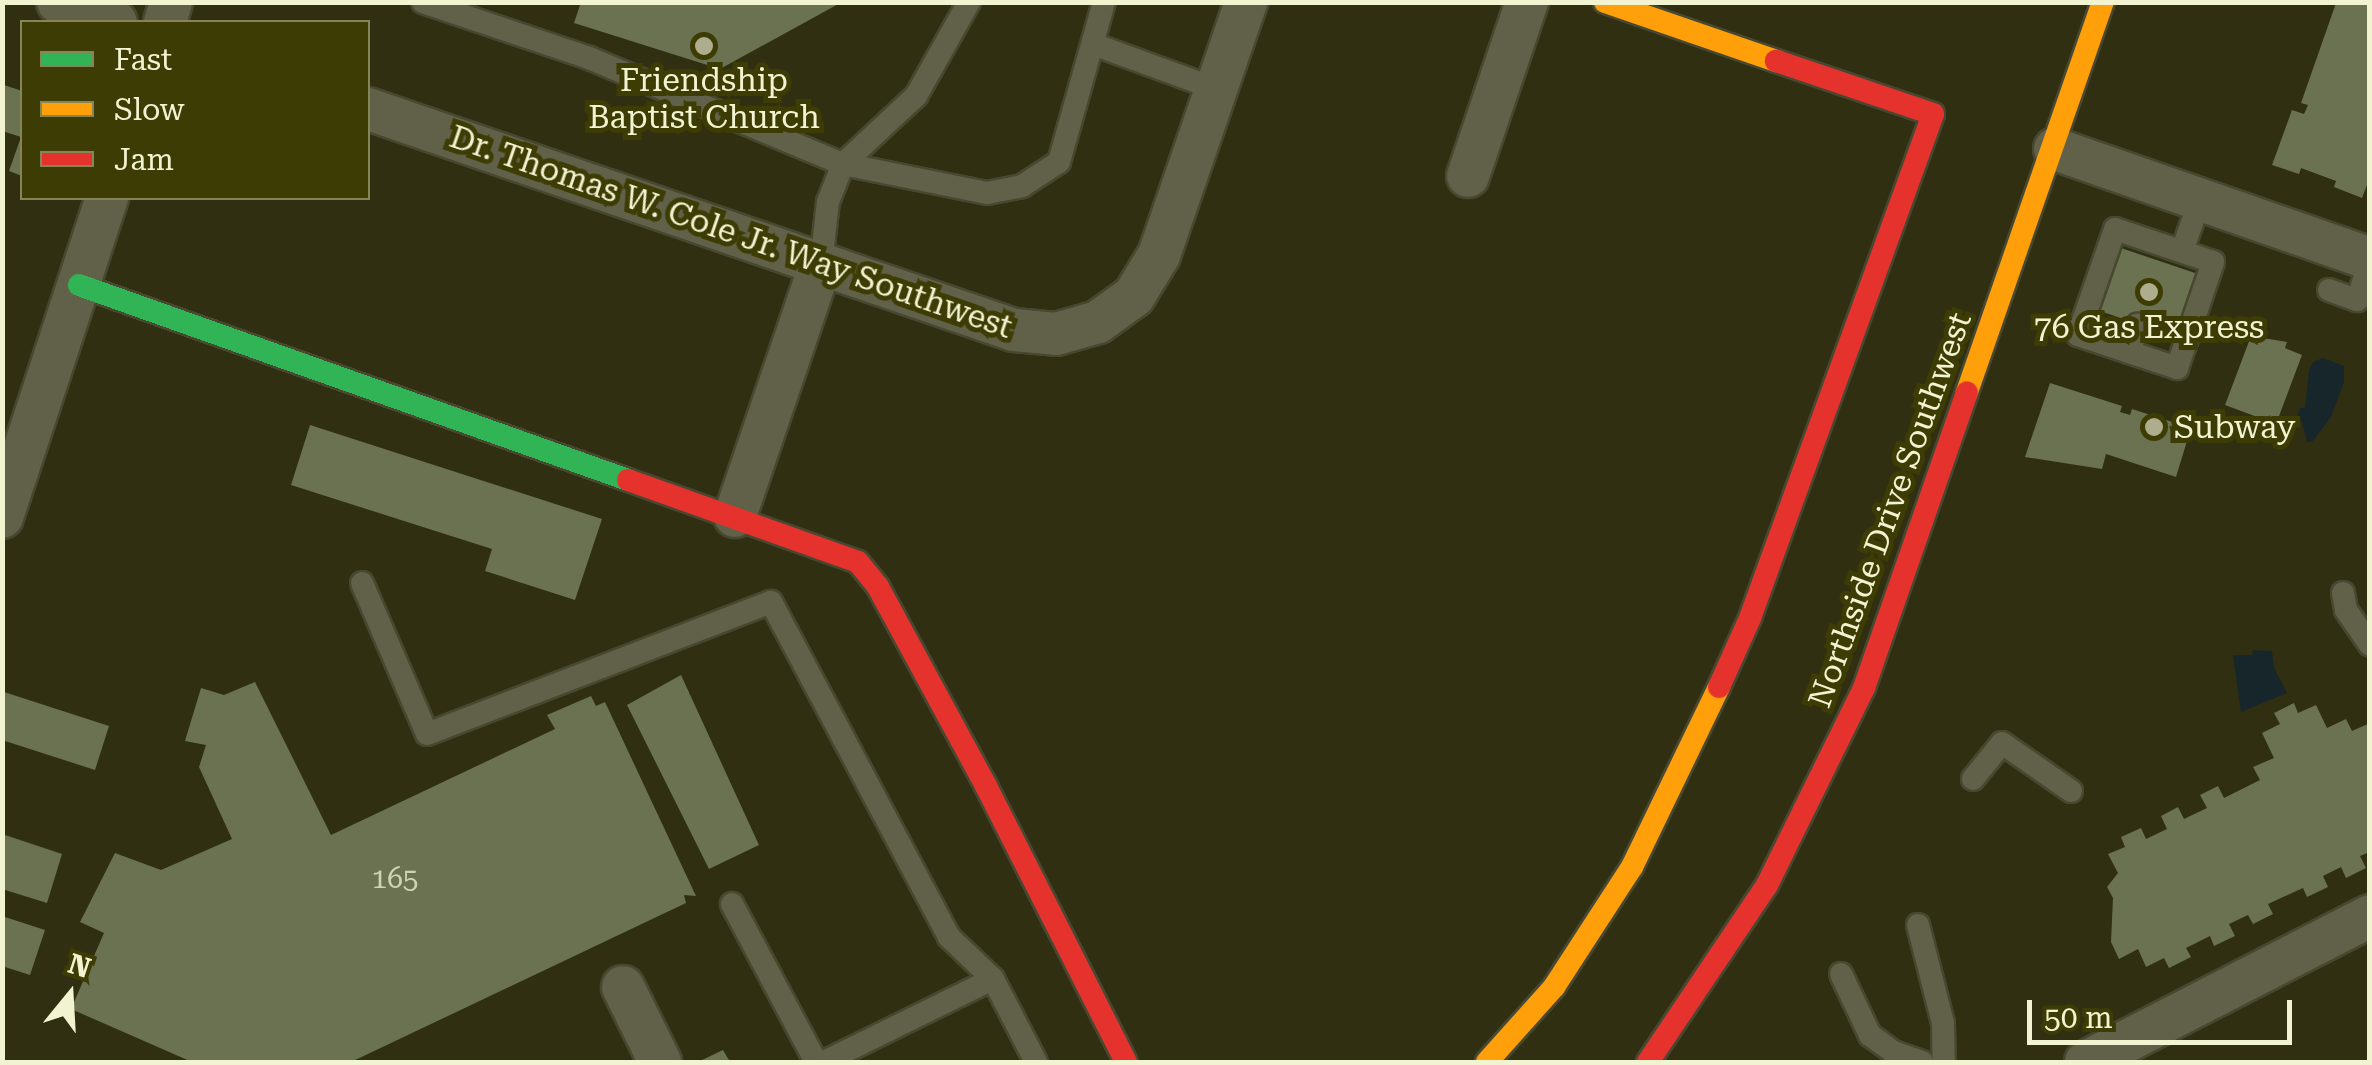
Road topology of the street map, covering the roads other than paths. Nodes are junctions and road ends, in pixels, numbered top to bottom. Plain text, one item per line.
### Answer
1 (58, 2) edge
2 (423, 2) edge
3 (969, 2) edge
4 (1104, 2) edge
5 (1246, 2) edge
6 (1527, 2) edge
7 (1604, 2) edge
8 (2103, 2) edge
9 (110, 20) edge
10 (1092, 44) junction
11 (1216, 89) junction
12 (370, 109) edge
13 (2055, 149) junction
14 (843, 164) junction
15 (1468, 176) dead end
16 (107, 200) edge
17 (2200, 200) junction
18 (2169, 252) junction
19 (2370, 261) edge
20 (821, 264) junction
21 (78, 285) junction
22 (2329, 290) dead end
23 (2138, 324) dead end
24 (2129, 352) junction
25 (6, 491) edge
26 (736, 516) junction
27 (362, 583) dead end
28 (2344, 593) dead end
29 (2370, 645) edge
30 (1973, 779) dead end
31 (2071, 792) dead end
32 (732, 904) dead end
33 (2370, 916) edge
34 (1918, 925) dead end
35 (1841, 974) dead end
36 (992, 979) junction
37 (623, 987) dead end
38 (660, 1062) edge
39 (816, 1062) edge
40 (824, 1062) edge
41 (1036, 1062) edge
42 (1126, 1062) edge
43 (1487, 1062) edge
44 (1648, 1062) edge
45 (1922, 1062) edge
46 (1944, 1062) edge
47 (2086, 1062) edge

1 - 9 street
2 - 14 lane
3 - 14 lane
4 - 10 lane
5 - 11 street, Dr. Thomas W. Cole Jr. Way Southwest
6 - 15 street
7 - 43 street
8 - 13 street, Northside Drive Southwest
10 - 11 lane
10 - 14 lane
11 - 20 street, Dr. Thomas W. Cole Jr. Way Southwest
12 - 20 street, Dr. Thomas W. Cole Jr. Way Southwest
13 - 17 street
13 - 44 street, Northside Drive Southwest
14 - 20 lane
16 - 21 street
17 - 18 lane
17 - 19 street
18 - 24 lane
18 - 24 lane
19 - 22 lane
20 - 26 street
21 - 25 street
21 - 26 street
23 - 24 lane
26 - 42 street
27 - 36 lane
28 - 29 lane
30 - 31 lane
32 - 39 lane
33 - 47 street
34 - 46 lane
35 - 45 lane
36 - 40 lane
36 - 41 lane
37 - 38 street

